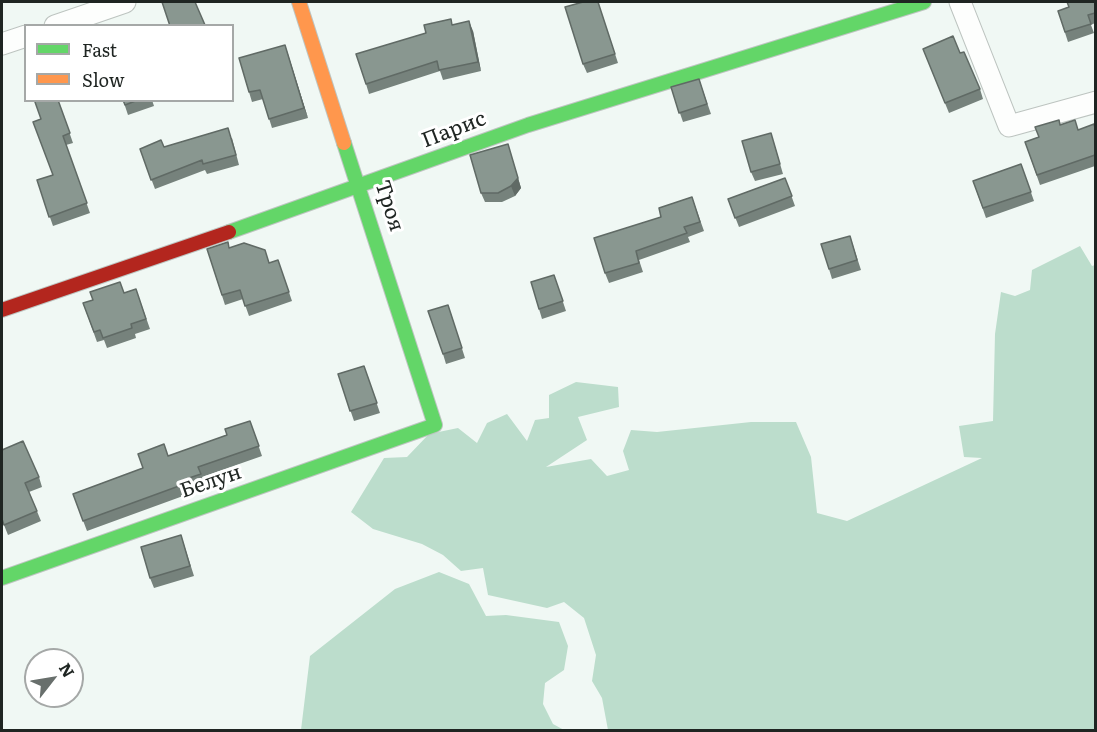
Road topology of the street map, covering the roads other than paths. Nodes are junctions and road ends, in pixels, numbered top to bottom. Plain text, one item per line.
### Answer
1 (125, 2) edge
2 (299, 2) edge
3 (924, 2) edge
4 (960, 2) edge
5 (61, 24) edge
6 (24, 37) edge
7 (2, 44) edge
8 (1095, 102) edge
9 (361, 187) junction
10 (2, 310) edge
11 (435, 425) joint
12 (2, 578) edge

1 - 5 street
2 - 9 street, Троя
3 - 9 street, Парис
4 - 8 street
6 - 7 street
9 - 10 street, Парис
9 - 11 street, Троя
11 - 12 street, Белун

